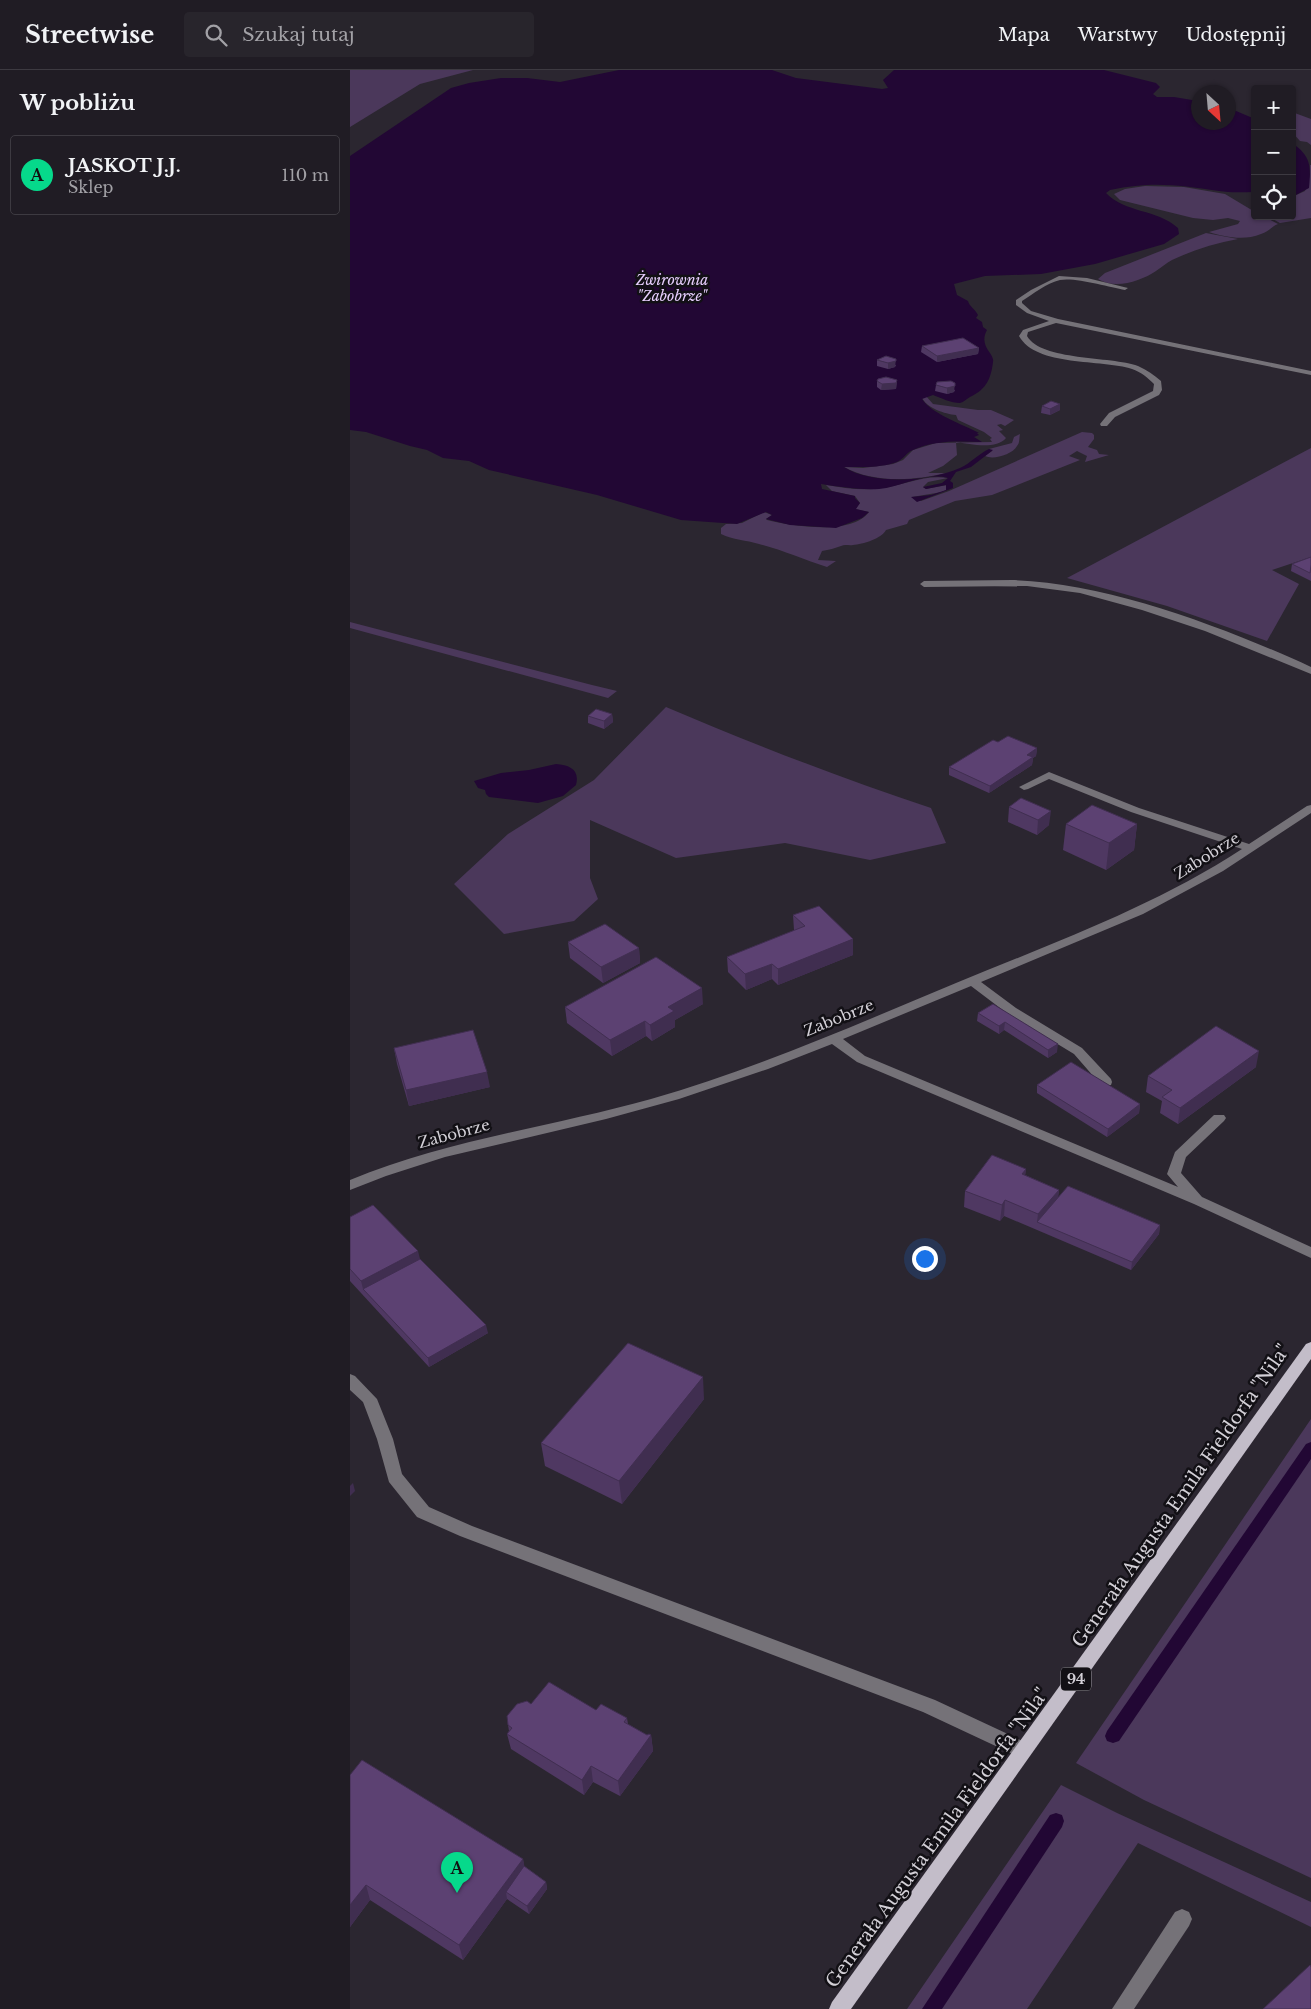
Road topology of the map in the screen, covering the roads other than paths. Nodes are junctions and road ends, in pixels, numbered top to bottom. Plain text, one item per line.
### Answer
1 (1125, 288) dead end
2 (1056, 321) junction
3 (1311, 373) edge
4 (1104, 424) dead end
5 (924, 584) dead end
6 (1311, 671) edge
7 (1024, 787) dead end
8 (1311, 808) edge
9 (1250, 848) junction
10 (973, 981) junction
11 (833, 1038) junction
12 (1106, 1082) edge
13 (1219, 1118) dead end
14 (350, 1185) edge
15 (1199, 1201) junction
16 (1311, 1253) edge
17 (1311, 1348) edge
18 (350, 1380) edge
19 (1024, 1750) junction
20 (1182, 1918) dead end
21 (839, 2009) edge
22 (1122, 2009) edge

1 - 2 street
2 - 3 street
2 - 4 street
5 - 6 street
7 - 9 street
8 - 9 street, Zabobrze
9 - 10 street, Zabobrze
10 - 11 street, Zabobrze
10 - 12 street
11 - 14 street, Zabobrze
11 - 15 street
13 - 15 street
15 - 16 street
17 - 19 main road, Generała Augusta Emila Fieldorfa "Nila" / 94
18 - 19 street
19 - 21 main road, Generała Augusta Emila Fieldorfa "Nila" / 94
20 - 22 street

